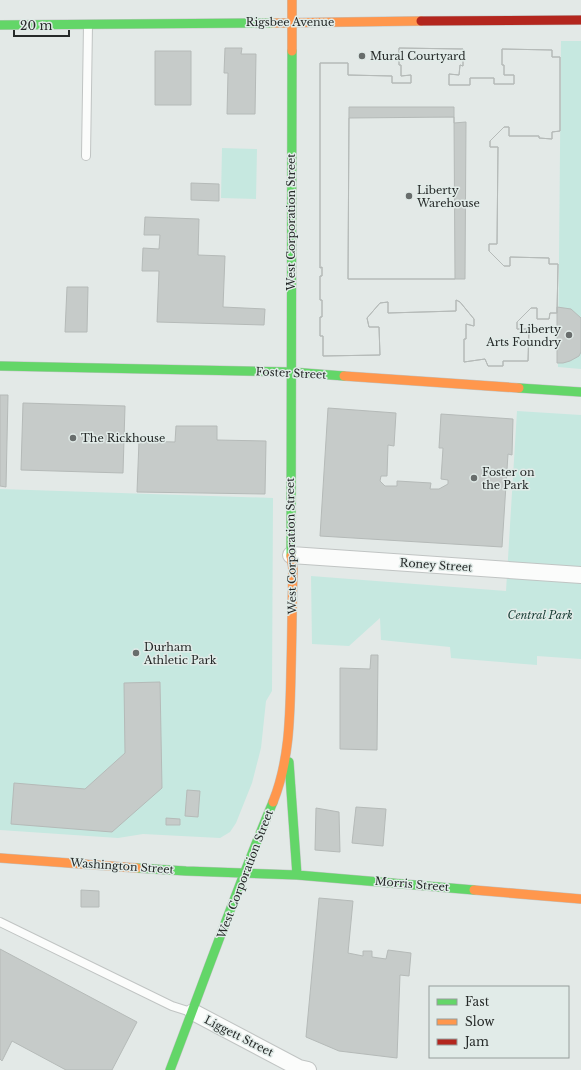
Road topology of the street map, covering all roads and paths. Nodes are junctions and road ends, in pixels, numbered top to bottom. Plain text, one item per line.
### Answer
1 (292, 0) edge
2 (581, 20) edge
3 (292, 22) junction
4 (88, 24) junction
5 (0, 25) edge
6 (86, 156) dead end
7 (0, 366) edge
8 (291, 372) junction
9 (581, 392) edge
10 (291, 554) junction
11 (581, 575) edge
12 (287, 747) junction
13 (0, 858) edge
14 (243, 873) junction
15 (297, 875) junction
16 (581, 899) edge
17 (0, 922) edge
18 (193, 1012) junction
19 (170, 1070) edge
20 (308, 1070) edge

1 - 3 street, West Corporation Street
2 - 3 street, Rigsbee Avenue
3 - 4 street, Rigsbee Avenue
3 - 8 street, West Corporation Street
4 - 5 street, Rigsbee Avenue
4 - 6 lane
7 - 8 street, Foster Street
8 - 9 street, Foster Street
8 - 10 street, West Corporation Street
10 - 11 street, Roney Street
10 - 12 street, West Corporation Street
12 - 14 street, West Corporation Street
12 - 15 street
13 - 14 street, Washington Street
14 - 15 street, Morris Street
14 - 18 street, West Corporation Street
15 - 16 street, Morris Street
17 - 18 lane
18 - 19 street, West Corporation Street
18 - 20 street, Liggett Street

